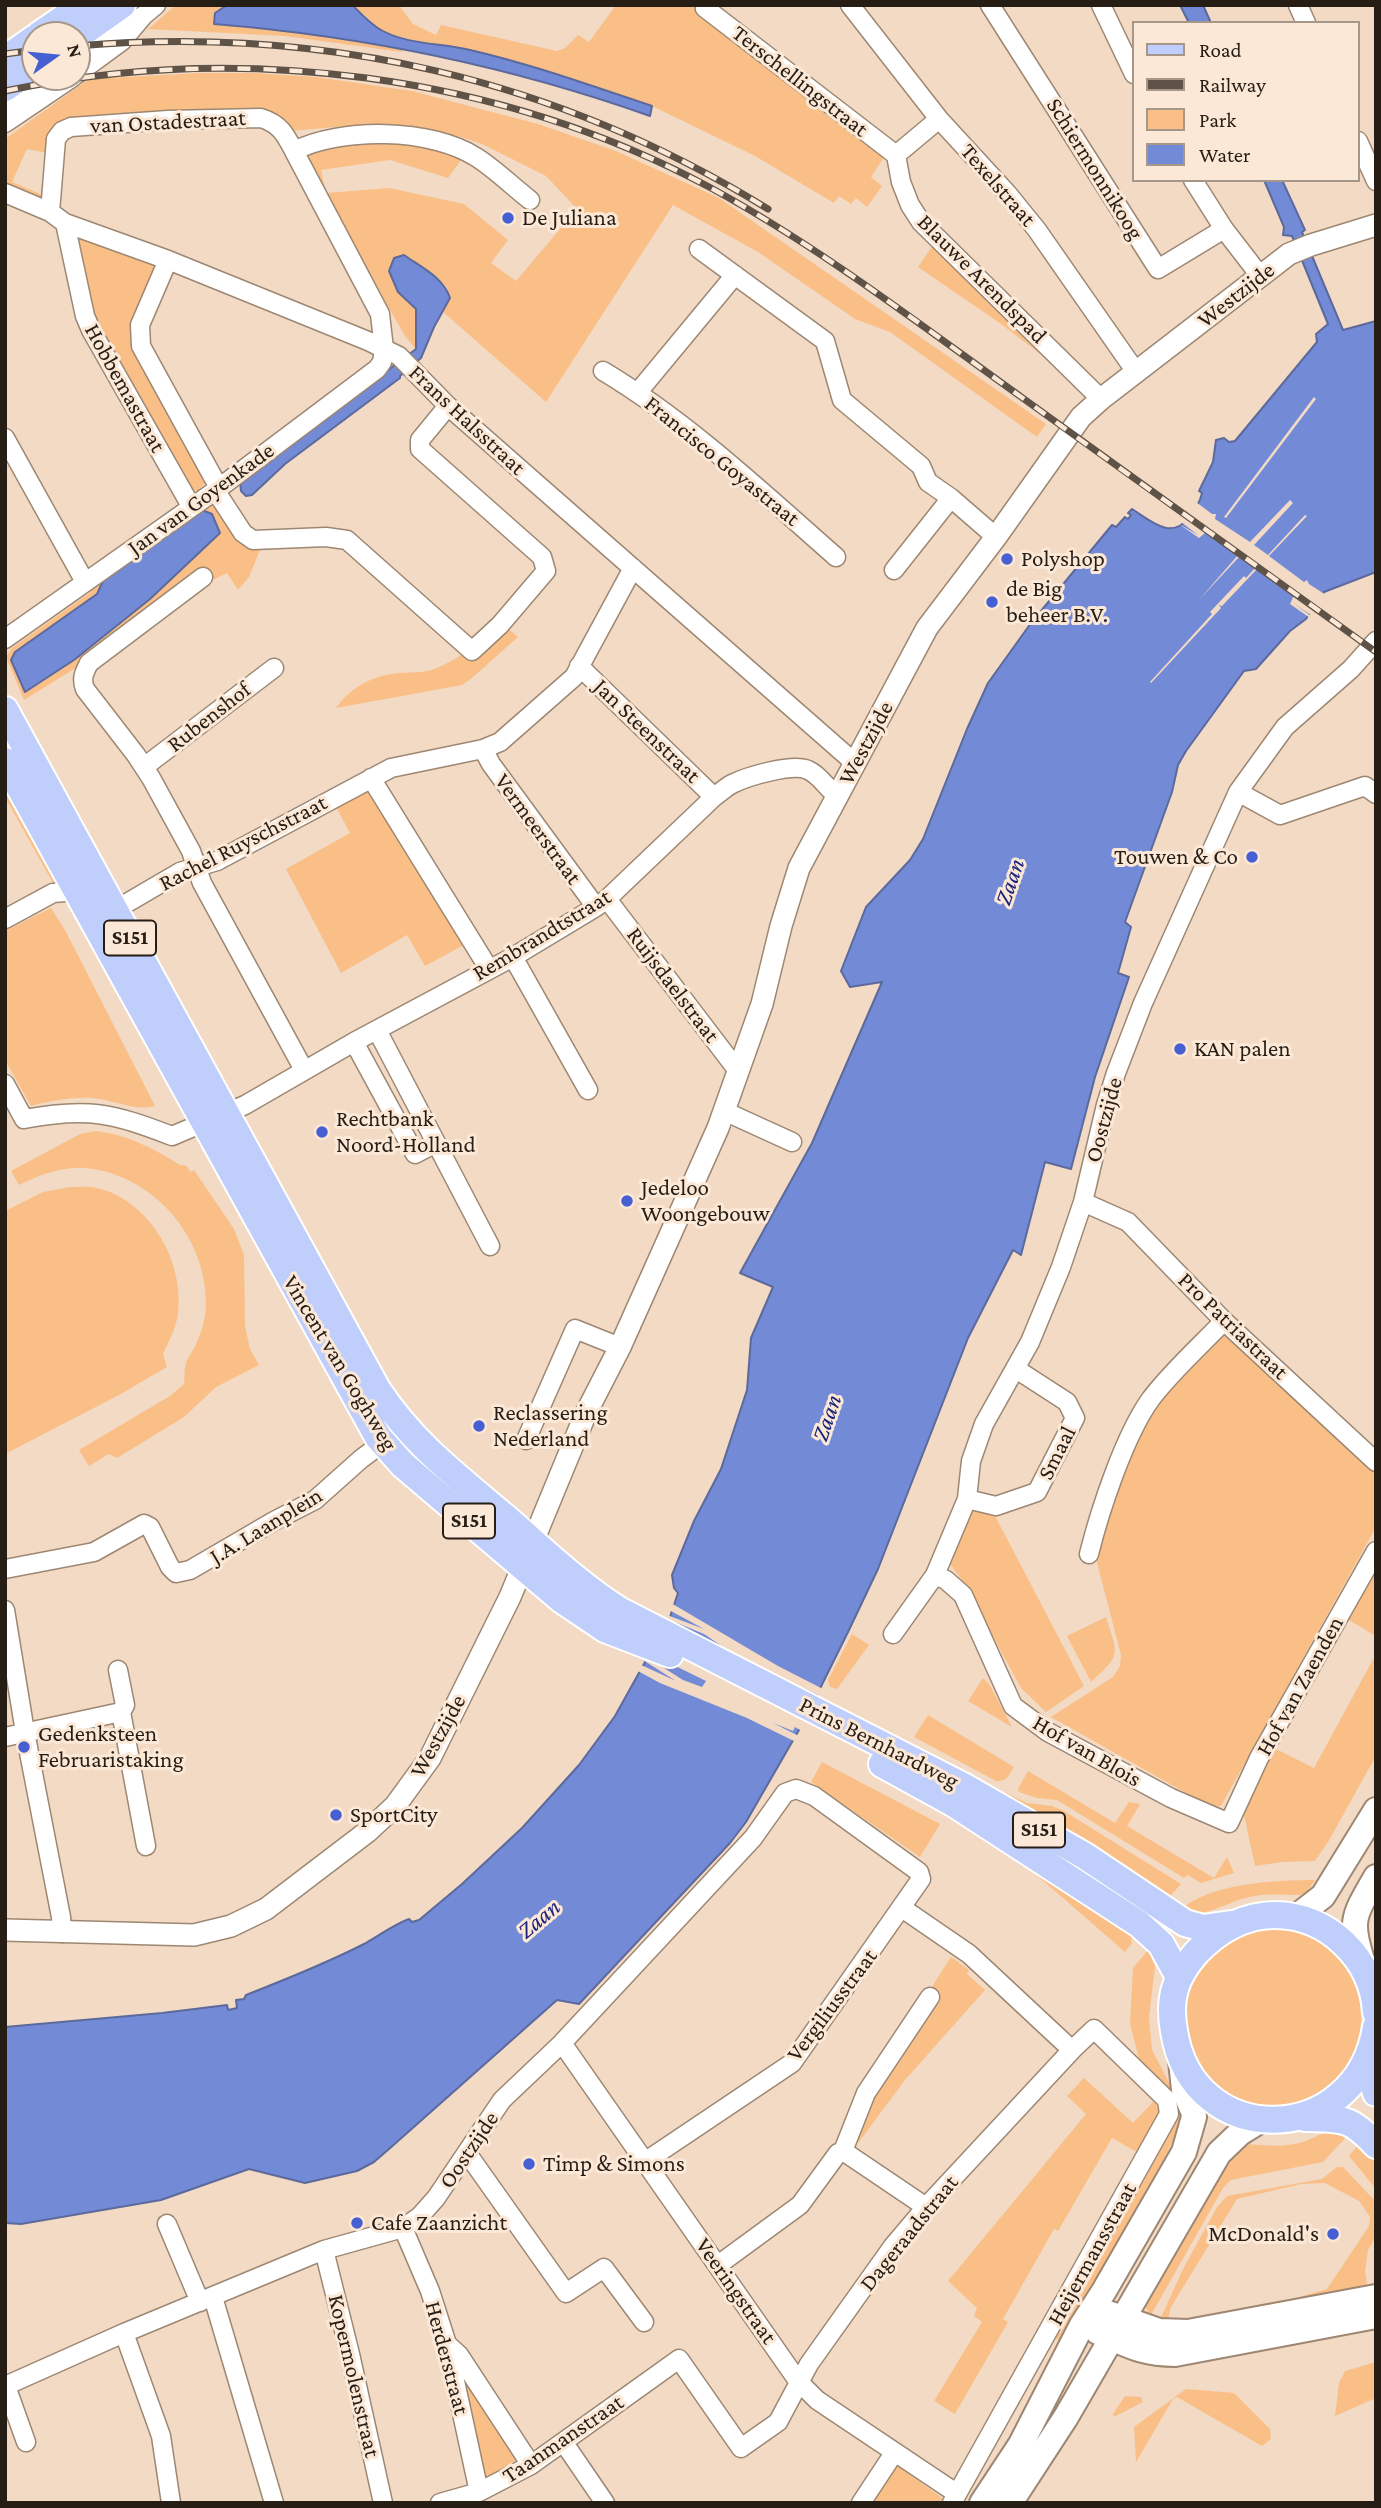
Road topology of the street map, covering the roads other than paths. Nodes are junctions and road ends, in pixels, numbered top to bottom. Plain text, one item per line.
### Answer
1 (83, 5) edge
2 (706, 5) edge
3 (850, 5) edge
4 (990, 5) edge
5 (1101, 5) edge
6 (1298, 5) edge
7 (141, 9) edge
8 (60, 21) edge
9 (1305, 21) edge
10 (91, 31) edge
11 (91, 45) edge
12 (21, 48) edge
13 (5, 59) edge
14 (91, 64) edge
15 (1132, 70) edge
16 (21, 77) edge
17 (5, 88) edge
18 (28, 91) edge
19 (53, 91) edge
20 (5, 108) edge
21 (939, 119) junction
22 (5, 123) edge
23 (1360, 145) edge
24 (294, 151) junction
25 (896, 155) junction
26 (1376, 181) edge
27 (1194, 182) edge
28 (5, 193) edge
29 (530, 200) dead end
30 (58, 217) junction
31 (1376, 225) edge
32 (1224, 229) junction
33 (699, 249) dead end
34 (168, 260) junction
35 (735, 275) junction
36 (1261, 277) junction
37 (391, 352) junction
38 (603, 372) dead end
39 (1136, 372) junction
40 (638, 392) junction
41 (1101, 399) junction
42 (448, 406) junction
43 (5, 438) edge
44 (217, 489) junction
45 (951, 498) junction
46 (191, 506) junction
47 (996, 537) junction
48 (836, 557) dead end
49 (633, 568) junction
50 (894, 570) dead end
51 (203, 577) dead end
52 (85, 582) junction
53 (5, 639) edge
54 (1376, 641) edge
55 (579, 666) junction
56 (274, 668) dead end
57 (5, 710) edge
58 (483, 749) junction
59 (5, 761) edge
60 (856, 764) junction
61 (144, 767) junction
62 (371, 778) junction
63 (1238, 792) junction
64 (1376, 794) edge
65 (838, 796) junction
66 (713, 797) junction
67 (198, 867) junction
68 (77, 891) junction
69 (602, 903) junction
70 (115, 910) junction
71 (5, 919) edge
72 (513, 957) junction
73 (489, 969) junction
74 (377, 1030) junction
75 (354, 1042) junction
76 (304, 1070) junction
77 (738, 1071) junction
78 (5, 1084) edge
79 (587, 1090) dead end
80 (724, 1111) junction
81 (216, 1118) junction
82 (792, 1142) dead end
83 (436, 1143) junction
84 (1083, 1202) junction
85 (490, 1246) dead end
86 (1224, 1321) junction
87 (620, 1347) junction
88 (1016, 1369) junction
89 (404, 1427) junction
90 (526, 1440) dead end
91 (383, 1443) junction
92 (1376, 1462) edge
93 (967, 1499) junction
94 (1376, 1550) edge
95 (527, 1554) junction
96 (1088, 1554) dead end
97 (5, 1569) edge
98 (935, 1575) junction
99 (5, 1610) edge
100 (893, 1633) dead end
101 (118, 1670) dead end
102 (121, 1712) junction
103 (25, 1732) junction
104 (841, 1733) junction
105 (5, 1737) edge
106 (1376, 1810) edge
107 (1229, 1823) joint
108 (146, 1846) dead end
109 (919, 1872) joint
110 (1376, 1877) edge
111 (902, 1908) junction
112 (1296, 1917) junction
113 (1231, 1924) junction
114 (5, 1930) edge
115 (62, 1933) junction
116 (1365, 1971) junction
117 (1178, 1975) junction
118 (930, 1997) dead end
119 (1376, 2012) edge
120 (1376, 2027) edge
121 (1094, 2029) joint
122 (562, 2043) junction
123 (1072, 2050) junction
124 (1181, 2061) junction
125 (1366, 2062) junction
126 (1376, 2093) edge
127 (1296, 2118) junction
128 (1261, 2120) junction
129 (1376, 2144) edge
130 (843, 2151) junction
131 (467, 2153) junction
132 (646, 2161) junction
133 (926, 2207) junction
134 (167, 2224) dead end
135 (403, 2228) junction
136 (324, 2250) junction
137 (718, 2266) junction
138 (1376, 2297) edge
139 (206, 2300) junction
140 (1376, 2316) edge
141 (1088, 2317) junction
142 (644, 2322) dead end
143 (1117, 2327) junction
144 (124, 2333) junction
145 (447, 2344) junction
146 (798, 2381) junction
147 (5, 2386) edge
148 (26, 2442) dead end
149 (564, 2443) junction
150 (741, 2448) joint
151 (894, 2453) junction
152 (531, 2465) junction
153 (479, 2492) junction
154 (954, 2498) edge
155 (171, 2503) edge
156 (274, 2503) edge
157 (383, 2503) edge
158 (440, 2503) edge
159 (604, 2503) edge
160 (861, 2503) edge
161 (982, 2503) edge
162 (1010, 2503) edge

1 - 8 main road
2 - 25 street, Terschellingstraat
3 - 21 street, Texelstraat
4 - 32 street, Schiermonnikoog
5 - 15 street
6 - 9 street
7 - 10 main road
7 - 11 street
7 - 14 street
12 - 13 main road
16 - 17 main road
18 - 20 street
19 - 22 street
21 - 25 street
21 - 39 street, Texelstraat
23 - 26 street
24 - 29 street
24 - 30 street, van Ostadestraat
24 - 37 street, van Ostadestraat
25 - 41 street, Blauwe Arendspad
27 - 32 street
28 - 30 street, Frans Halsstraat
30 - 34 street, Frans Halsstraat
30 - 46 street, Hobbemastraat
31 - 36 street, Westzijde
32 - 36 street
33 - 35 street
34 - 37 street, Frans Halsstraat
34 - 44 street, Hobbemastraat
35 - 40 street
35 - 45 street
36 - 39 street, Westzijde
37 - 42 street, Frans Halsstraat
37 - 44 street, Jan van Goyenkade
38 - 40 street, Francisco Goyastraat
39 - 41 street, Westzijde
40 - 48 street, Francisco Goyastraat
41 - 47 street, Westzijde
42 - 44 street, Hobbemastraat
42 - 49 street, Frans Halsstraat
43 - 52 street
44 - 46 street, Jan van Goyenkade
45 - 47 street
45 - 50 street
46 - 52 street, Jan van Goyenkade
47 - 60 street, Westzijde
49 - 55 street, Rachel Ruyschstraat
49 - 60 street, Frans Halsstraat
51 - 61 street
52 - 53 street, Jan van Goyenkade
54 - 63 street, Oostzijde
55 - 58 street, Rachel Ruyschstraat
55 - 66 street, Jan Steenstraat
56 - 61 street, Rubenshof
57 - 70 main road, Vincent van Goghweg / S151
58 - 62 street, Rachel Ruyschstraat
58 - 69 street, Vermeerstraat
59 - 68 main road, Vincent van Goghweg / S151
60 - 65 street, Westzijde
61 - 67 street
62 - 67 street, Rachel Ruyschstraat
62 - 73 street
63 - 64 street
63 - 84 street, Oostzijde
65 - 66 street, Rembrandtstraat
65 - 77 street, Westzijde
66 - 69 street, Rembrandtstraat
67 - 70 street, Rachel Ruyschstraat
67 - 76 street
68 - 71 street
68 - 81 main road, Vincent van Goghweg / S151
69 - 72 street, Rembrandtstraat
69 - 77 street, Ruijsdaelstraat
70 - 81 main road, Vincent van Goghweg / S151
72 - 73 street, Rembrandtstraat
72 - 79 street
73 - 74 street, Rembrandtstraat
74 - 75 street, Rembrandtstraat
74 - 83 street
75 - 76 street, Rembrandtstraat
75 - 83 street
76 - 81 street, Rembrandtstraat
77 - 80 street, Westzijde
78 - 81 street
80 - 82 street
80 - 87 street, Westzijde
81 - 89 main road, Vincent van Goghweg / S151
81 - 91 main road, Vincent van Goghweg / S151
83 - 85 street
84 - 86 street, Pro Patriastraat
84 - 88 street, Oostzijde
86 - 92 street, Pro Patriastraat
86 - 96 street
87 - 90 street
87 - 95 street, Westzijde
88 - 93 street, Oostzijde
88 - 93 street, Smaal
89 - 91 street, J.A. Laanplein
89 - 95 main road, Vincent van Goghweg / S151
91 - 95 main road, Vincent van Goghweg / S151
91 - 97 street, J.A. Laanplein
93 - 98 street, Oostzijde
94 - 107 street, Hof van Zaenden
95 - 104 main road, Prins Bernhardweg / S151
95 - 115 street, Westzijde
98 - 100 street, Oostzijde
98 - 107 street, Hof van Blois
99 - 103 street
101 - 102 street
102 - 103 street
102 - 108 street
103 - 105 street
103 - 115 street
104 - 113 main road, Prins Bernhardweg / S151
104 - 117 main road, Prins Bernhardweg / S151
106 - 112 main road
109 - 111 street, Vergiliusstraat
109 - 122 street, Oostzijde
110 - 116 main road
111 - 123 street
111 - 132 street, Vergiliusstraat
112 - 113 main road, S151
112 - 116 main road, S151
113 - 117 main road, S151
114 - 115 street, Westzijde
116 - 119 main road, S151
117 - 124 main road
118 - 130 street
120 - 125 main road
121 - 123 street, Dageraadstraat
121 - 154 street, Heijermansstraat
122 - 131 street, Oostzijde
122 - 132 street, Veeringstraat
123 - 133 street, Dageraadstraat
124 - 128 main road
124 - 141 main road, Heijermansstraat
125 - 126 main road
125 - 127 main road
127 - 128 main road
127 - 129 main road
128 - 143 main road
130 - 133 street
130 - 137 street
131 - 135 street, Oostzijde
131 - 142 street
132 - 137 street, Veeringstraat
133 - 146 street, Dageraadstraat
134 - 139 street
135 - 136 street, Oostzijde
135 - 145 street, Herderstraat
136 - 139 street, Oostzijde
136 - 157 street, Kopermolenstraat
137 - 146 street, Veeringstraat
138 - 143 main road
139 - 144 street, Oostzijde
139 - 156 street
140 - 143 main road
141 - 143 main road
141 - 161 main road, Heijermansstraat
143 - 162 main road
144 - 147 street, Oostzijde
144 - 155 street
145 - 152 street
145 - 153 street, Herderstraat
146 - 150 street, Dageraadstraat
146 - 151 street, Veeringstraat
147 - 148 street
149 - 150 street, Taanmanstraat
149 - 152 street, Taanmanstraat
149 - 159 street
151 - 154 street, Veeringstraat
151 - 160 street
152 - 153 street, Taanmanstraat
153 - 158 street, Taanmanstraat

